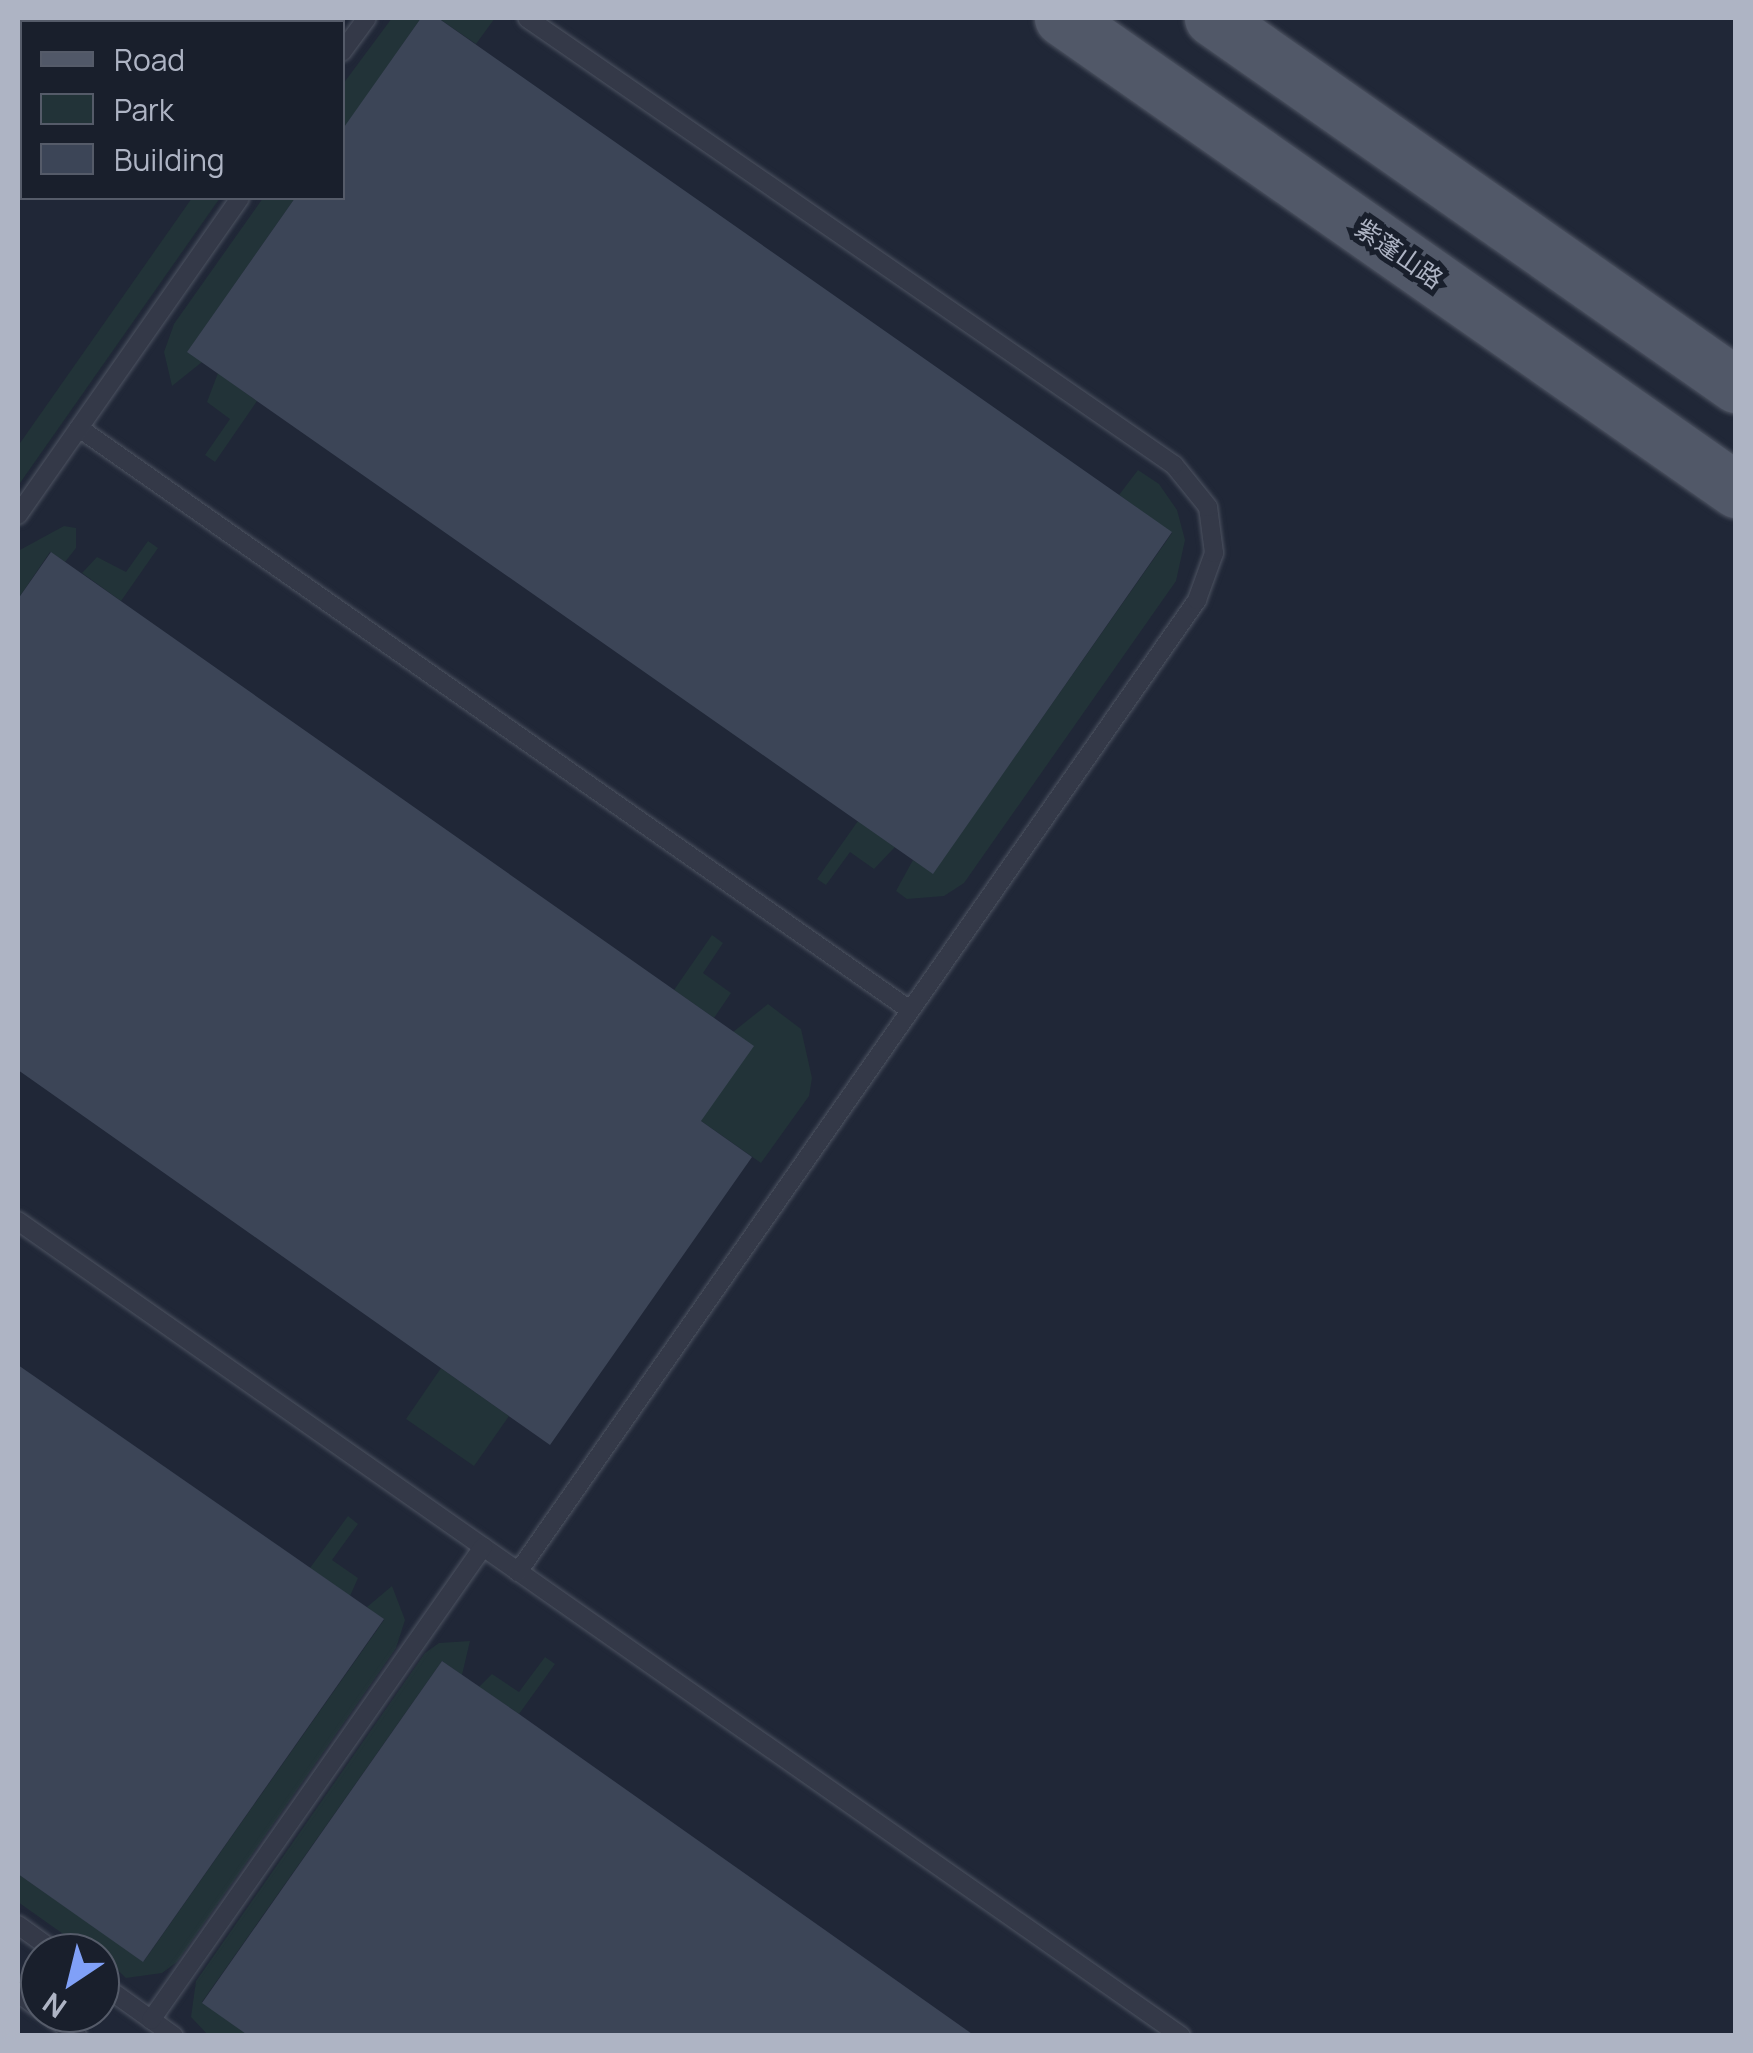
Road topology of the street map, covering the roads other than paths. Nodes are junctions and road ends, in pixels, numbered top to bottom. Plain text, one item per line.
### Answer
1 (367, 18) edge
2 (527, 18) edge
3 (1062, 18) edge
4 (1212, 18) edge
5 (345, 48) edge
6 (239, 200) edge
7 (1736, 385) edge
8 (79, 428) junction
9 (1736, 490) edge
10 (18, 515) edge
11 (910, 1010) junction
12 (18, 1222) edge
13 (482, 1547) junction
14 (518, 1572) junction
15 (120, 1998) edge
16 (152, 2020) junction
17 (174, 2036) edge
18 (1181, 2036) edge

1 - 5 lane
2 - 11 lane
3 - 9 main road, 紫蓬山路
4 - 7 main road
6 - 8 lane
8 - 10 lane
8 - 11 lane
11 - 14 lane
12 - 13 lane
13 - 14 lane
13 - 16 lane
14 - 18 lane
15 - 16 lane
16 - 17 lane

